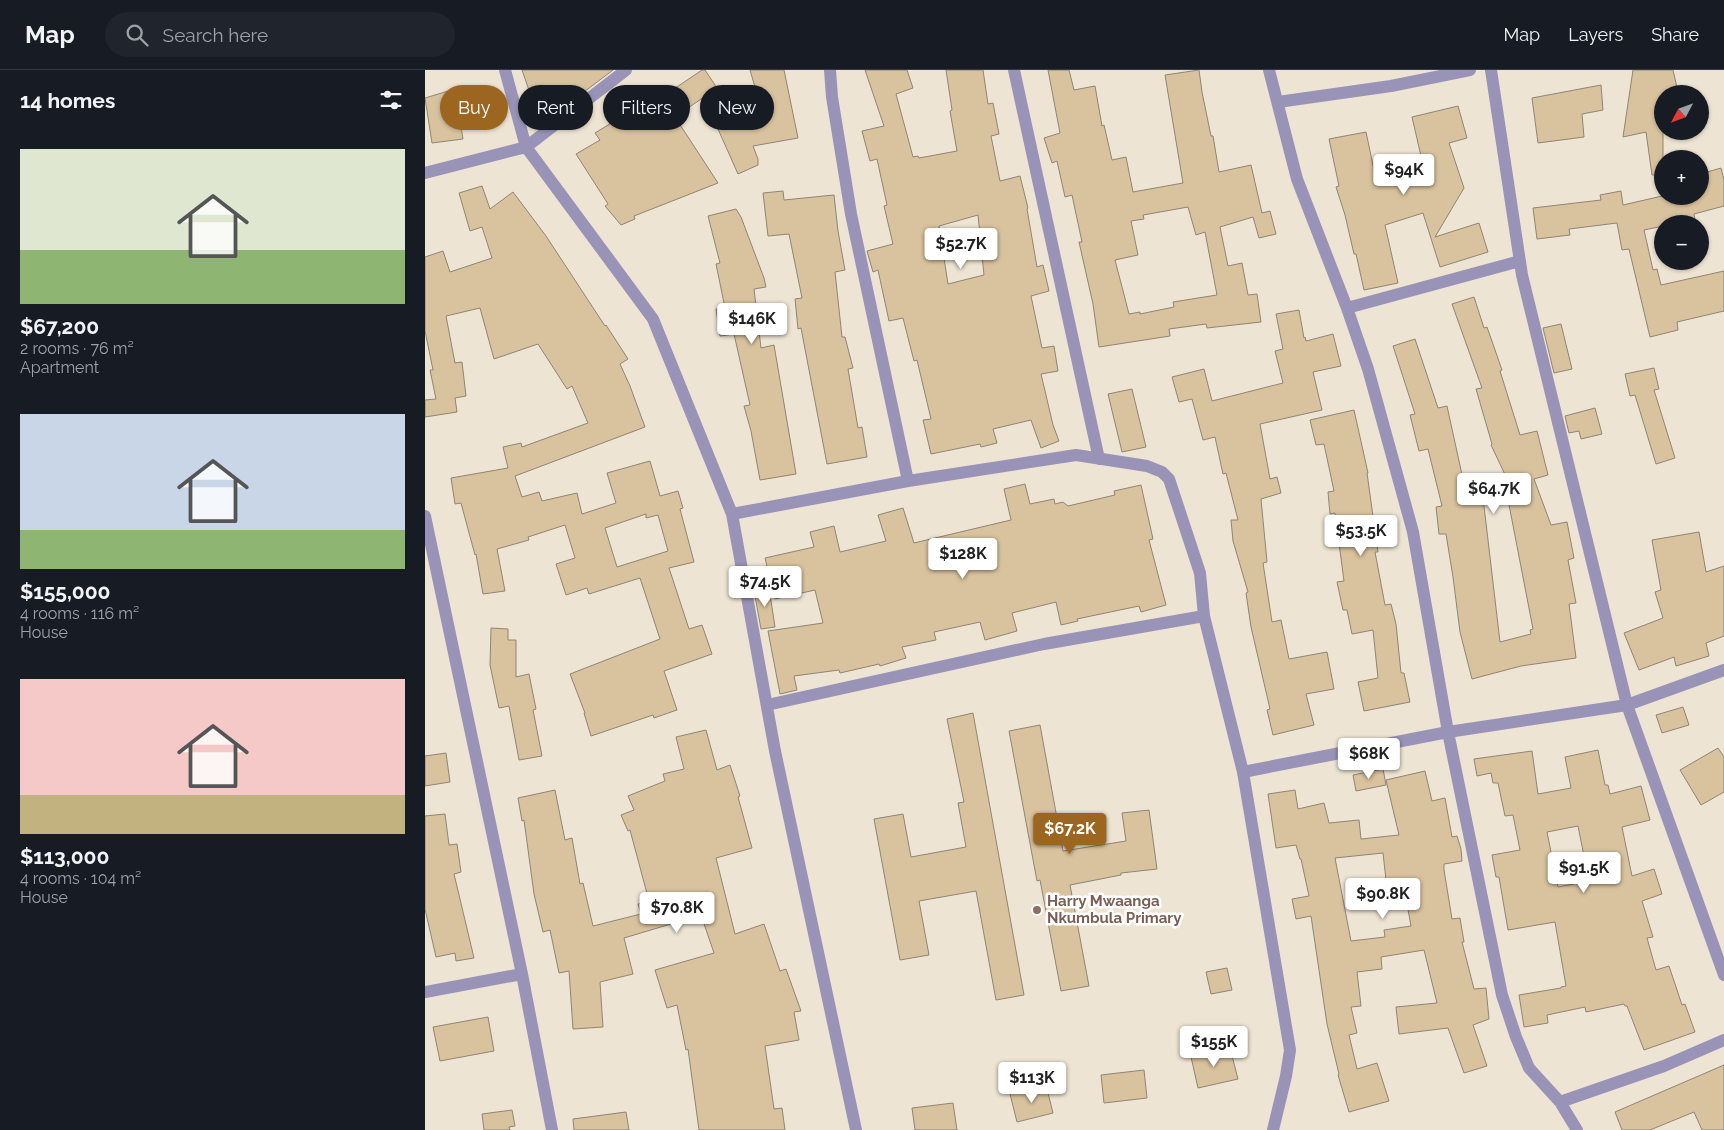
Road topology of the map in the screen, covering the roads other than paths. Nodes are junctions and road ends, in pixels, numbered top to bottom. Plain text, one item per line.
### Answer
1 (505, 70) edge
2 (626, 70) edge
3 (830, 70) edge
4 (1014, 70) edge
5 (1269, 70) edge
6 (1470, 70) edge
7 (1491, 70) edge
8 (1278, 102) junction
9 (526, 147) junction
10 (425, 173) edge
11 (1519, 261) junction
12 (1347, 308) junction
13 (1099, 459) junction
14 (908, 482) junction
15 (732, 514) junction
16 (425, 516) edge
17 (1204, 616) junction
18 (1724, 670) edge
19 (767, 704) junction
20 (1627, 705) junction
21 (1448, 732) junction
22 (1243, 772) junction
23 (522, 974) junction
24 (1724, 975) edge
25 (425, 992) edge
26 (1724, 1040) edge
27 (1560, 1102) junction
28 (552, 1130) edge
29 (856, 1130) edge
30 (1273, 1130) edge
31 (1577, 1130) edge

1 - 9 street
2 - 9 street
3 - 14 street
4 - 13 street
5 - 8 street
6 - 8 street
7 - 11 street
8 - 12 street
9 - 10 street
9 - 15 street
11 - 12 street
11 - 20 street
12 - 21 street
13 - 14 street
13 - 17 street
14 - 15 street
15 - 19 street
16 - 23 street
17 - 19 street
17 - 22 street
18 - 20 street
19 - 29 street
20 - 21 street
20 - 24 street
21 - 22 street
21 - 27 street
22 - 30 street
23 - 25 street
23 - 28 street
26 - 27 street
27 - 31 street

